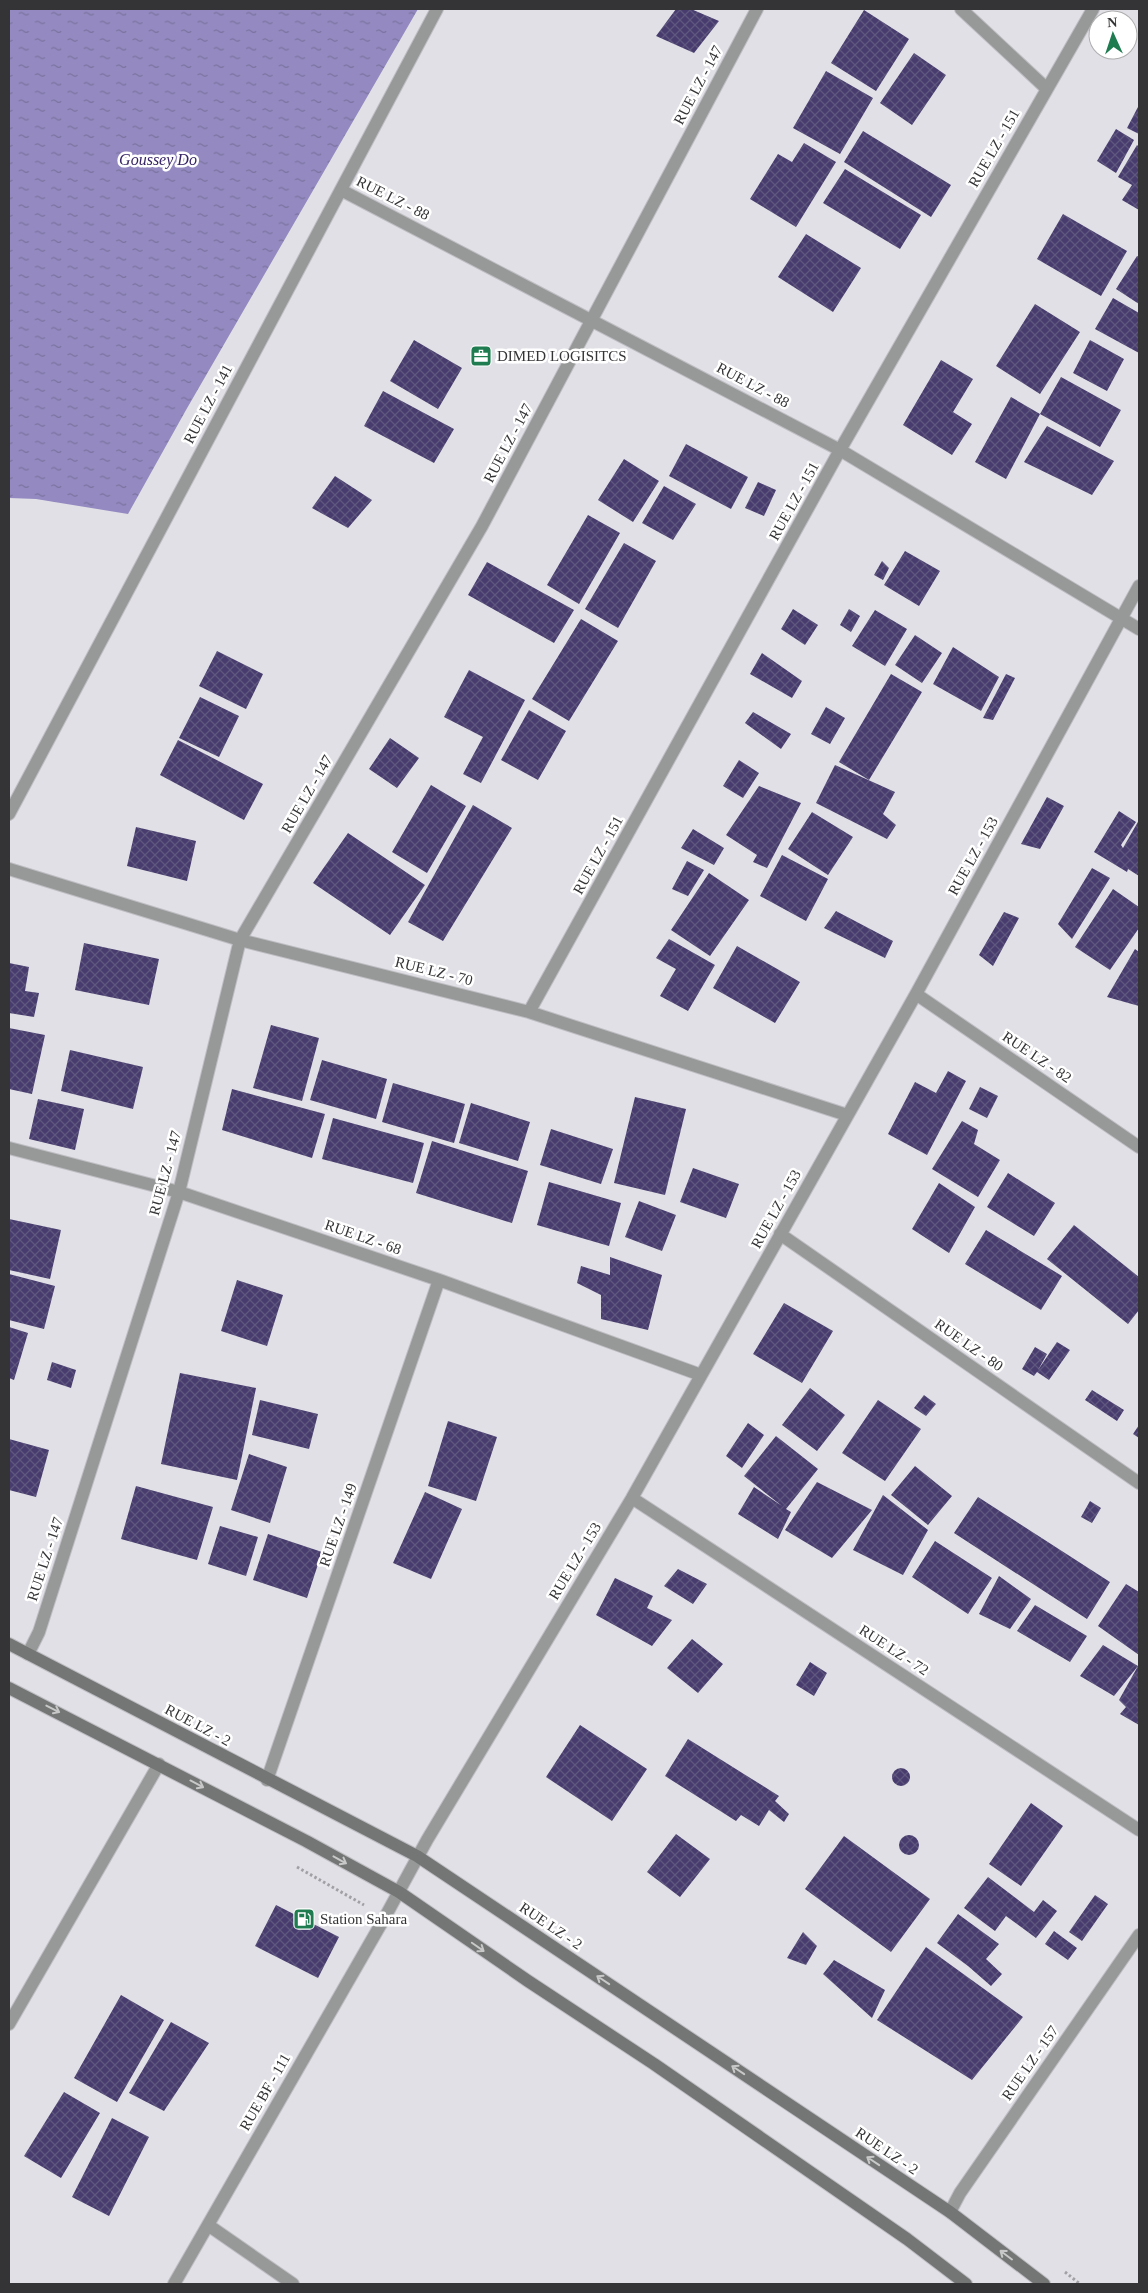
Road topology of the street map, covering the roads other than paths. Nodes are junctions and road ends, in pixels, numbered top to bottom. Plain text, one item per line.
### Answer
1 (437, 9) edge
2 (758, 9) edge
3 (961, 9) edge
4 (1093, 9) edge
5 (1047, 89) junction
6 (341, 190) junction
7 (592, 320) junction
8 (840, 450) junction
9 (1139, 586) edge
10 (1121, 617) junction
11 (1139, 628) edge
12 (9, 814) edge
13 (9, 869) edge
14 (240, 940) junction
15 (916, 994) junction
16 (530, 1012) junction
17 (847, 1115) junction
18 (1139, 1147) edge
19 (9, 1148) edge
20 (179, 1192) junction
21 (780, 1234) junction
22 (439, 1280) junction
23 (700, 1375) junction
24 (1139, 1483) edge
25 (632, 1498) junction
26 (9, 1644) edge
27 (28, 1654) junction
28 (9, 1688) edge
29 (159, 1764) junction
30 (267, 1780) junction
31 (1139, 1830) edge
32 (417, 1856) junction
33 (399, 1892) junction
34 (1139, 1935) edge
35 (9, 2024) edge
36 (950, 2212) junction
37 (208, 2224) junction
38 (174, 2284) edge
39 (292, 2284) edge
40 (966, 2284) edge
41 (1044, 2284) edge

1 - 6 street, RUE LZ - 141
2 - 7 street, RUE LZ - 147
3 - 5 street
4 - 5 street, RUE LZ - 151
5 - 8 street, RUE LZ - 151
6 - 7 street, RUE LZ - 88
6 - 12 street, RUE LZ - 141
7 - 8 street, RUE LZ - 88
7 - 14 street, RUE LZ - 147
8 - 10 street, RUE LZ - 88
8 - 16 street, RUE LZ - 151
9 - 10 street, RUE LZ - 153
10 - 11 street, RUE LZ - 88
10 - 15 street, RUE LZ - 153
13 - 14 street, RUE LZ - 70
14 - 16 street, RUE LZ - 70
14 - 20 street, RUE LZ - 147
15 - 17 street, RUE LZ - 153
15 - 18 street, RUE LZ - 82
16 - 17 street, RUE LZ - 70
17 - 21 street, RUE LZ - 153
19 - 20 street, RUE LZ - 68
20 - 22 street, RUE LZ - 68
20 - 27 street, RUE LZ - 147
21 - 23 street, RUE LZ - 153
21 - 24 street, RUE LZ - 80
22 - 23 street, RUE LZ - 68
22 - 30 street, RUE LZ - 149
23 - 25 street, RUE LZ - 153
25 - 31 street, RUE LZ - 72
25 - 32 street, RUE LZ - 153
26 - 27 main road, RUE LZ - 2
27 - 30 main road, RUE LZ - 2
28 -> 29 main road
29 -> 33 main road
29 - 35 street
30 - 32 main road, RUE LZ - 2
32 - 33 street, RUE LZ - 153
36 -> 32 main road, RUE LZ - 2
33 - 37 street, RUE BF - 111
33 -> 40 main road
34 - 36 street, RUE LZ - 157
41 -> 36 main road, RUE LZ - 2
37 - 38 street, RUE BF - 111
37 - 39 street

